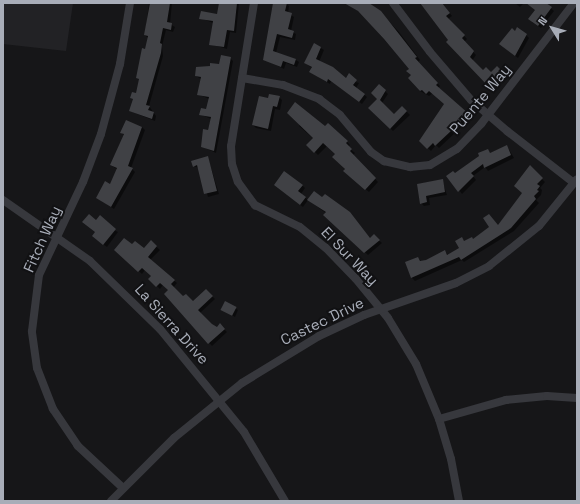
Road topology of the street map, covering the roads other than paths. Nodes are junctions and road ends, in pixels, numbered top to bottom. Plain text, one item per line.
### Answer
1 (130, 3) edge
2 (254, 3) edge
3 (393, 3) edge
4 (571, 4) edge
5 (242, 78) junction
6 (488, 116) junction
7 (576, 181) edge
8 (3, 200) edge
9 (56, 236) junction
10 (380, 309) junction
11 (577, 398) edge
12 (219, 400) junction
13 (439, 419) junction
14 (123, 488) junction
15 (111, 501) edge
16 (284, 501) edge
17 (459, 501) edge

1 - 9 street, Fitch Way
2 - 5 street, El Sur Way
3 - 6 street
4 - 6 street, Puente Way
5 - 6 street, Puente Way
5 - 10 street, El Sur Way
6 - 7 street
7 - 10 street, Castec Drive
8 - 9 street, La Sierra Drive
9 - 12 street, La Sierra Drive
9 - 14 street, Fitch Way
10 - 12 street, Castec Drive
10 - 13 street, El Sur Way
11 - 13 street
12 - 14 street, Castec Drive
12 - 16 street, La Sierra Drive
13 - 17 street, El Sur Way
14 - 15 street, Castec Drive

